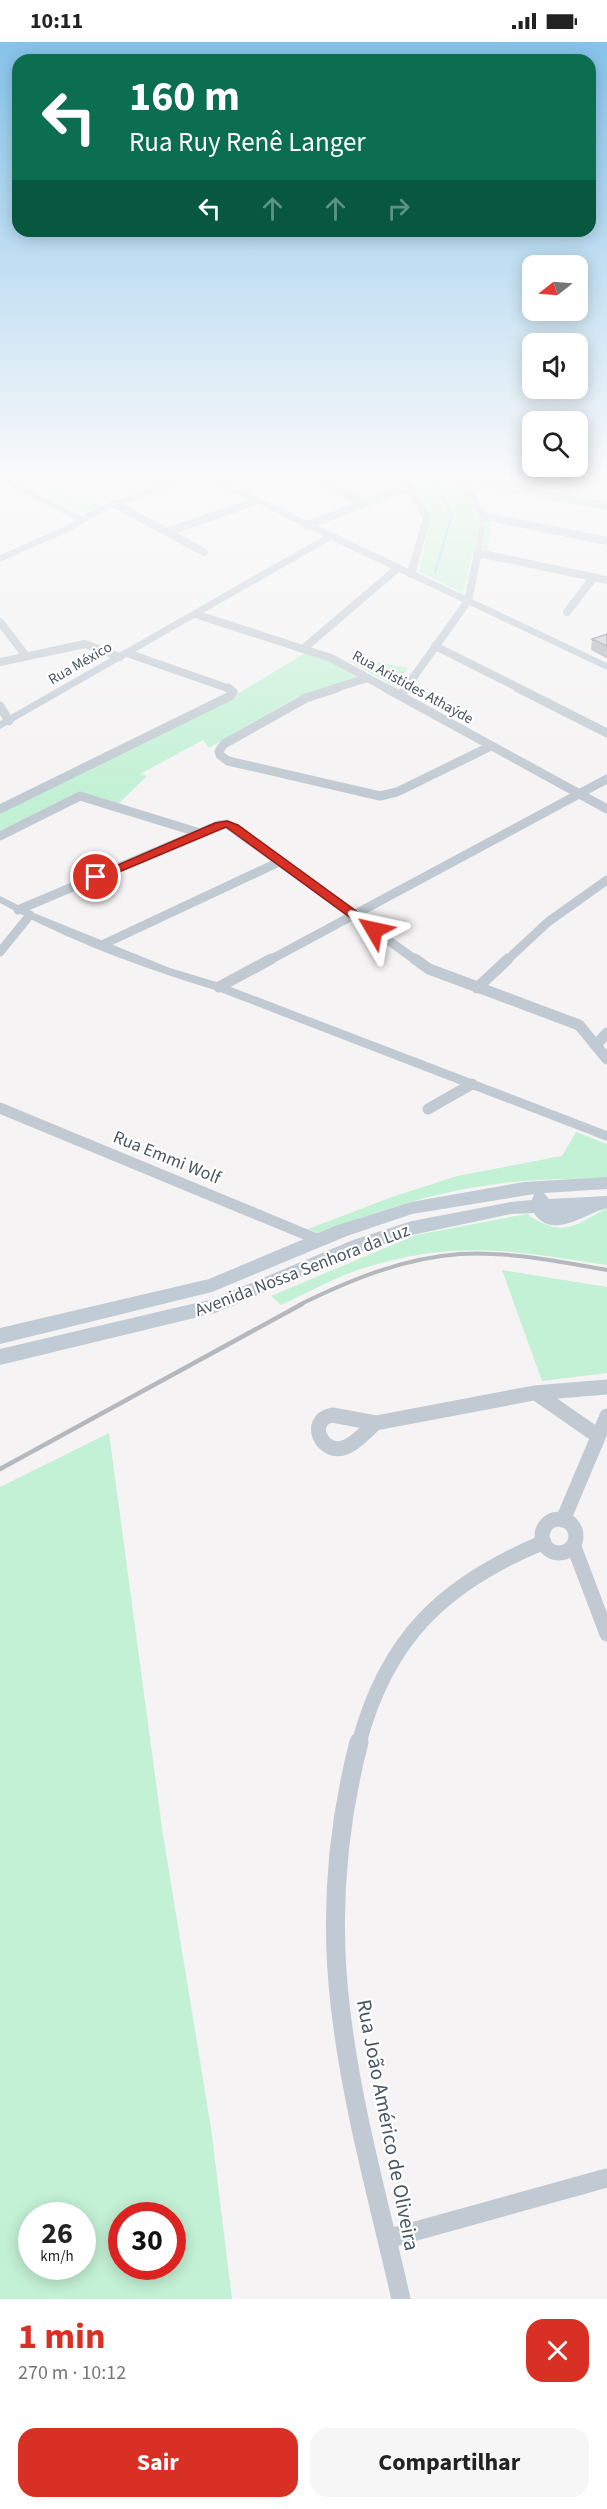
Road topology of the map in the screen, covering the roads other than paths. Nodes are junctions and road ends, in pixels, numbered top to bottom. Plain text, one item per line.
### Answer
1 (254, 580) edge
2 (384, 580) edge
3 (424, 580) edge
4 (472, 580) edge
5 (591, 580) edge
6 (468, 601) junction
7 (567, 612) dead end
8 (195, 614) junction
9 (0, 623) edge
10 (435, 646) junction
11 (304, 648) junction
12 (123, 655) junction
13 (26, 656) junction
14 (0, 662) edge
15 (607, 667) edge
16 (368, 678) junction
17 (400, 696) junction
18 (0, 706) edge
19 (5, 723) edge
20 (607, 733) edge
21 (491, 746) junction
22 (607, 779) edge
23 (579, 794) junction
24 (0, 808) edge
25 (607, 809) edge
26 (200, 833) junction
27 (0, 836) edge
28 (281, 861) junction
29 (607, 880) edge
30 (0, 899) edge
31 (0, 909) edge
32 (24, 913) junction
33 (354, 915) junction
34 (104, 944) junction
35 (0, 952) edge
36 (219, 987) junction
37 (477, 988) junction
38 (607, 1033) edge
39 (596, 1045) junction
40 (607, 1059) edge
41 (472, 1084) junction
42 (0, 1108) edge
43 (428, 1109) dead end
44 (607, 1136) edge
45 (607, 1184) edge
46 (556, 1185) junction
47 (607, 1202) edge
48 (539, 1205) junction
49 (319, 1240) junction
50 (0, 1336) edge
51 (0, 1357) edge
52 (607, 1387) edge
53 (536, 1393) junction
54 (510, 1398) junction
55 (555, 1407) junction
56 (607, 1416) edge
57 (376, 1423) dead end
58 (598, 1436) junction
59 (563, 1520) junction
60 (544, 1542) junction
61 (574, 1547) junction
62 (607, 1634) edge
63 (607, 2178) edge
64 (387, 2239) junction
65 (401, 2299) edge

1 - 8 main road, Rua México
2 - 11 street
3 - 6 main road
4 - 6 street
5 - 7 street
6 - 10 street
6 - 15 main road
8 - 11 street, Rua Aristides Athaýde
8 - 12 main road, Rua México
9 - 13 street
10 - 17 street
10 - 20 street
11 - 16 street, Rua Aristides Athaýde
12 - 13 street
12 - 19 main road, Rua México
12 - 24 street
13 - 14 street
16 - 17 street, Rua Aristides Athaýde
16 - 21 street
17 - 21 street, Rua Aristides Athaýde
18 - 19 street
21 - 23 street, Rua Aristides Athaýde
22 - 23 street
23 - 25 street, Rua Aristides Athaýde
23 - 33 street
26 - 27 street
26 - 28 street
26 - 32 street
28 - 33 street
28 - 34 street
29 - 37 street
30 - 32 street
31 - 32 street
32 - 34 street
32 - 35 street
33 - 36 street
33 - 37 street
34 - 36 street
36 - 41 street
37 - 39 street
38 - 39 street
39 - 40 street
41 - 43 street
41 - 44 street
42 - 49 street, Rua Emmi Wolf
45 - 46 main road, Avenida Nossa Senhora da Luz
46 - 48 main road
46 - 49 main road, Avenida Nossa Senhora da Luz
47 - 48 main road
48 - 51 main road, Avenida Nossa Senhora da Luz
49 - 50 main road, Avenida Nossa Senhora da Luz
52 - 53 street
53 - 54 street
53 - 55 street
54 - 55 street
54 - 57 street
55 - 58 street
56 - 58 street
58 - 59 street
59 - 60 street
59 - 61 street
60 - 61 street
60 - 64 street, Rua João Américo de Oliveira
61 - 62 street
63 - 64 street
64 - 65 street, Rua João Américo de Oliveira

